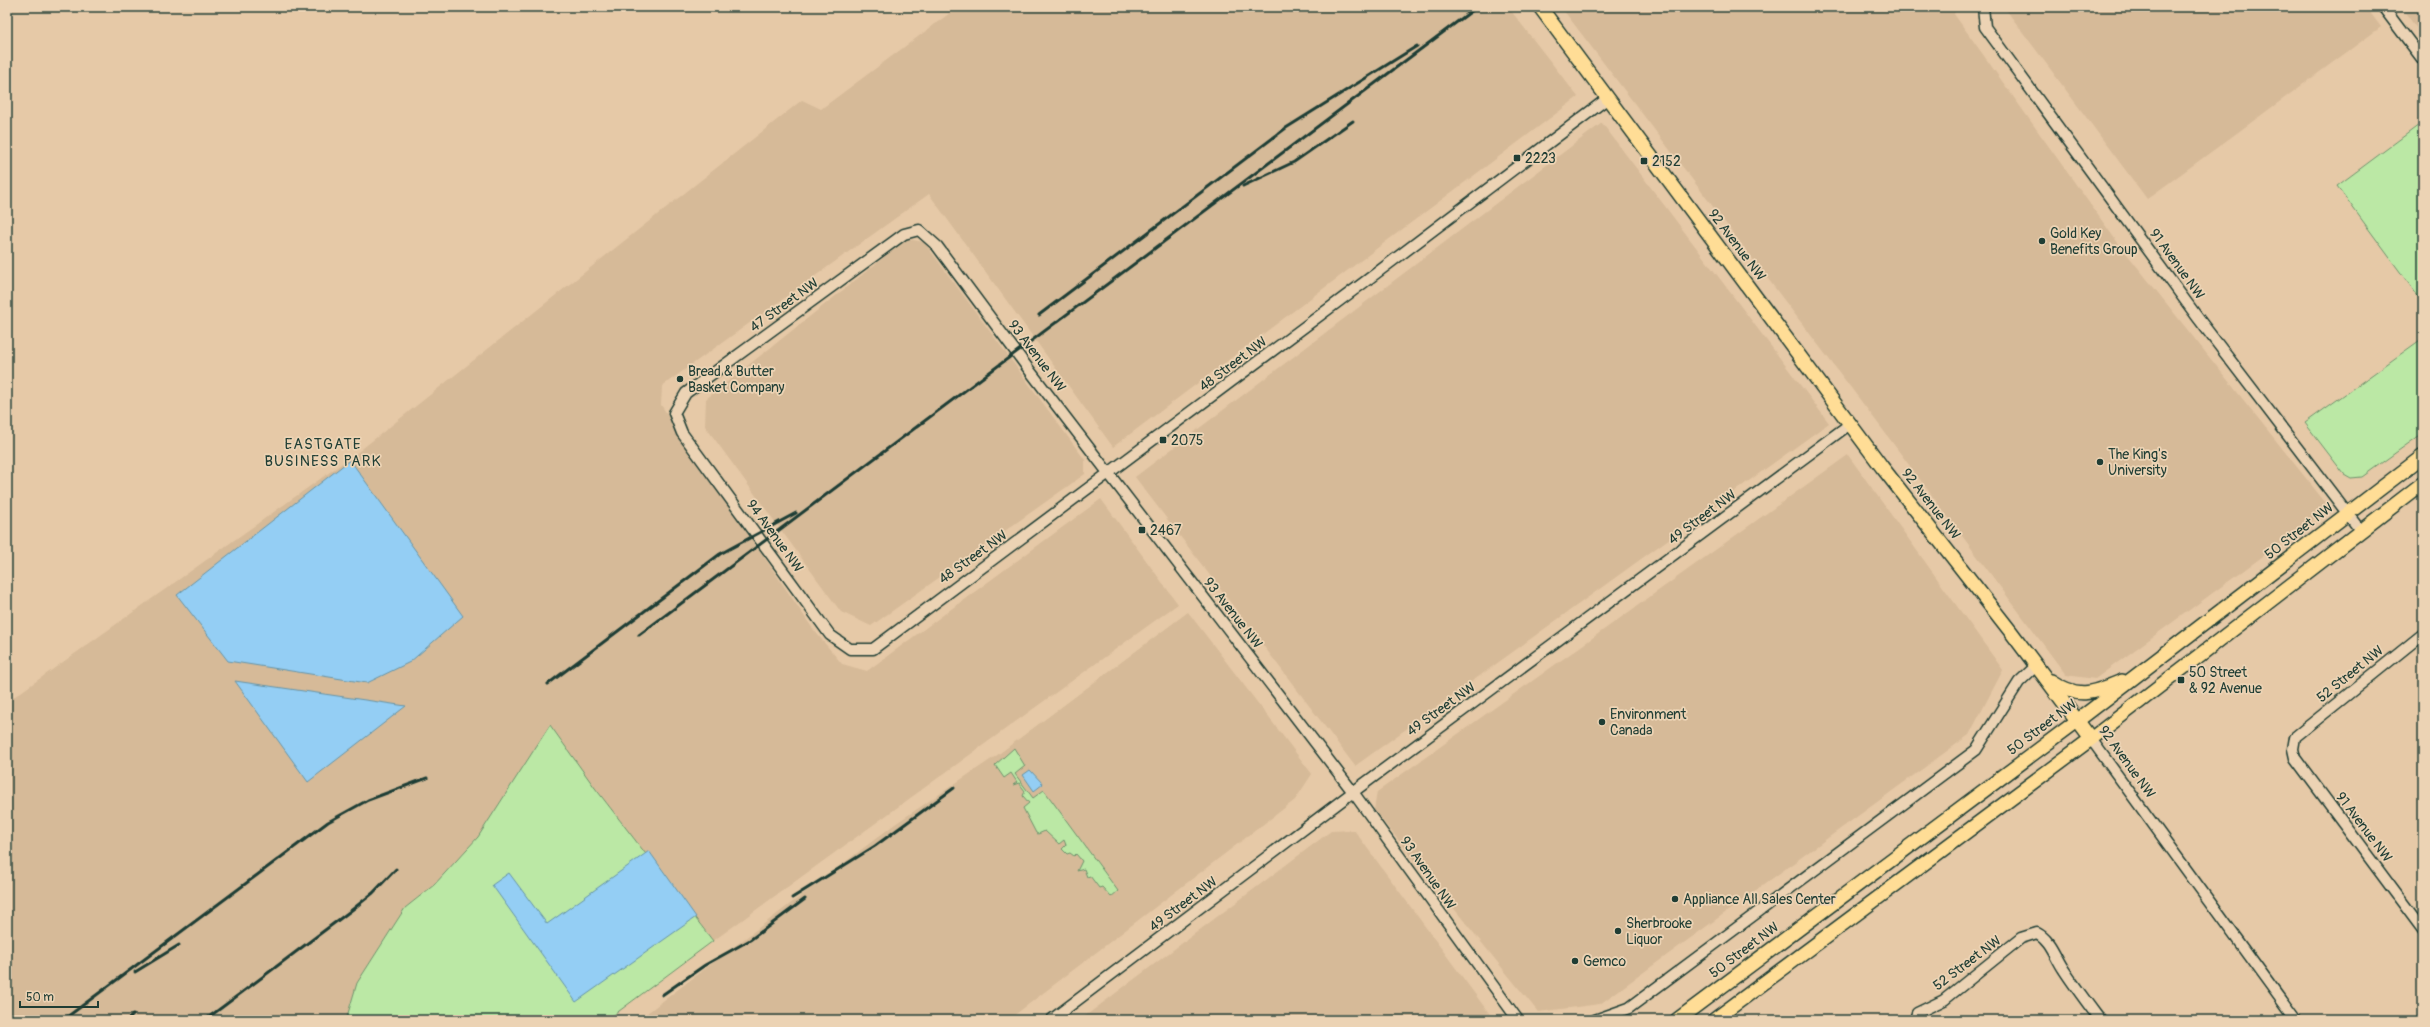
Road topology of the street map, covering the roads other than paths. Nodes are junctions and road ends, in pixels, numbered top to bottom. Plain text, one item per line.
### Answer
1 (1540, 7) edge
2 (2383, 7) edge
3 (1982, 8) edge
4 (2423, 60) edge
5 (1608, 98) junction
6 (919, 230) joint
7 (674, 413) joint
8 (1850, 424) junction
9 (2423, 456) edge
10 (1109, 475) junction
11 (2423, 483) edge
12 (2348, 513) junction
13 (2360, 530) junction
14 (2423, 634) edge
15 (873, 648) joint
16 (2036, 666) junction
17 (2139, 674) junction
18 (2045, 677) junction
19 (2077, 721) junction
20 (2295, 737) joint
21 (2091, 739) junction
22 (1353, 792) junction
23 (2423, 930) edge
24 (1915, 1018) edge
25 (1051, 1020) edge
26 (1518, 1020) edge
27 (1595, 1020) edge
28 (1677, 1020) edge
29 (1714, 1020) edge
30 (2100, 1020) edge
31 (2296, 1020) edge

1 - 5 main road, 92 Avenue NW
2 - 4 street
3 - 12 street, 91 Avenue NW
5 - 8 main road, 92 Avenue NW
5 - 10 street, 48 Street NW
6 - 7 street, 47 Street NW
6 - 10 street, 93 Avenue NW
7 - 15 street, 94 Avenue NW
8 - 16 main road, 92 Avenue NW
8 - 22 street, 49 Street NW
9 - 12 main road, 50 Street NW
10 - 15 street, 48 Street NW
10 - 22 street, 93 Avenue NW
11 - 13 main road
12 - 13 street, 91 Avenue NW
12 - 17 main road, 50 Street NW
13 - 21 main road
14 - 20 street, 52 Street NW
16 - 18 main road, 92 Avenue NW
16 - 27 street, 50 Street NW
17 - 18 main road
17 - 19 main road, 50 Street NW
18 - 19 main road, 92 Avenue NW
19 - 21 main road, 92 Avenue NW
19 - 28 main road, 50 Street NW
20 - 23 street, 91 Avenue NW
21 - 29 main road
21 - 31 street, 92 Avenue NW
22 - 25 street, 49 Street NW
22 - 26 street, 93 Avenue NW
24 - 30 street, 52 Street NW

